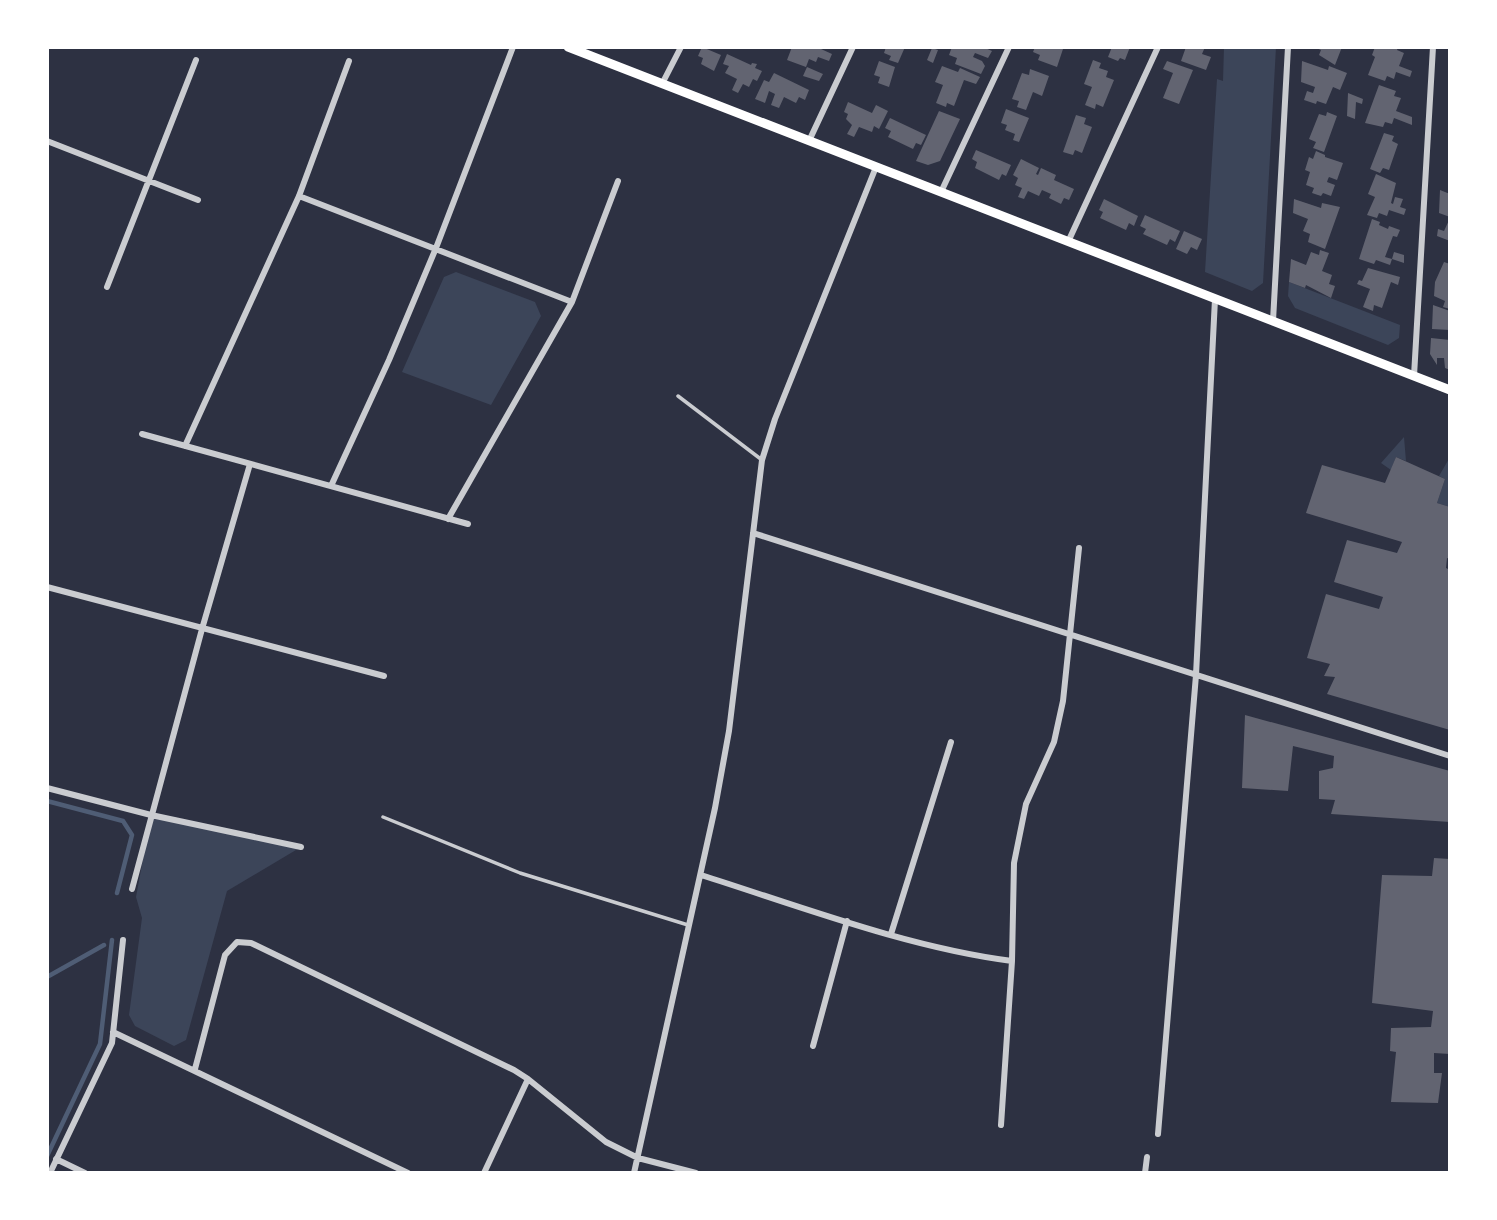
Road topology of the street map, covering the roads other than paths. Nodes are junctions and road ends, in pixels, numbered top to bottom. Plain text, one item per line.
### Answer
1 (513, 47) edge
2 (568, 47) edge
3 (681, 47) edge
4 (853, 47) edge
5 (1009, 47) edge
6 (1158, 47) edge
7 (1288, 47) edge
8 (1433, 47) edge
9 (196, 60) dead end
10 (349, 61) dead end
11 (662, 84) junction
12 (47, 141) edge
13 (810, 141) junction
14 (876, 167) junction
15 (149, 181) junction
16 (618, 181) dead end
17 (942, 192) junction
18 (299, 196) junction
19 (198, 200) dead end
20 (1068, 242) junction
21 (436, 248) junction
22 (107, 287) dead end
23 (1215, 299) junction
24 (572, 302) junction
25 (1273, 321) junction
26 (1414, 376) junction
27 (1450, 390) edge
28 (678, 396) dead end
29 (142, 434) dead end
30 (185, 446) junction
31 (762, 460) junction
32 (250, 464) junction
33 (331, 486) junction
34 (448, 519) junction
35 (468, 524) dead end
36 (753, 533) junction
37 (1079, 548) dead end
38 (47, 587) edge
39 (202, 629) junction
40 (1072, 636) junction
41 (1196, 675) junction
42 (384, 676) dead end
43 (951, 742) dead end
44 (1450, 756) edge
45 (47, 788) edge
46 (151, 816) junction
47 (383, 817) dead end
48 (301, 847) dead end
49 (701, 875) junction
50 (132, 889) dead end
51 (847, 921) junction
52 (688, 925) junction
53 (891, 934) junction
54 (124, 940) dead end
55 (1012, 961) junction
56 (113, 1032) junction
57 (813, 1046) dead end
58 (195, 1069) junction
59 (528, 1079) junction
60 (1001, 1125) dead end
61 (1158, 1134) dead end
62 (1147, 1157) dead end
63 (638, 1158) junction
64 (56, 1159) junction
65 (50, 1173) edge
66 (85, 1173) edge
67 (408, 1173) edge
68 (485, 1173) edge
69 (634, 1173) edge
70 (696, 1173) edge
71 (1145, 1173) edge

1 - 21 street
2 - 11 main road
3 - 11 street
4 - 13 street
5 - 17 street
6 - 20 street
7 - 25 street
8 - 26 street
9 - 15 street
10 - 18 street
11 - 13 main road
12 - 15 street
13 - 14 main road
14 - 17 main road
14 - 31 street
15 - 19 street
15 - 22 street
16 - 24 street
17 - 20 main road
18 - 21 street
18 - 30 street
20 - 23 main road
21 - 24 street
21 - 33 street
23 - 25 main road
23 - 41 street
24 - 34 street
25 - 26 main road
26 - 27 main road
28 - 31 lane
29 - 30 street
30 - 32 street
31 - 36 street
32 - 33 street
32 - 39 street
33 - 34 street
34 - 35 street
36 - 40 street
36 - 49 street
37 - 40 street
38 - 39 street
39 - 42 street
39 - 46 street
40 - 41 street
40 - 55 street
41 - 44 street
41 - 61 street
43 - 53 street
45 - 46 street
46 - 48 street
46 - 50 street
47 - 52 lane
49 - 51 street
49 - 52 street
51 - 53 street
51 - 57 street
52 - 63 street
53 - 55 street
54 - 56 street
55 - 60 street
56 - 58 street
56 - 64 street
58 - 59 street
58 - 67 street
59 - 63 street
59 - 68 street
62 - 71 street
63 - 69 street
63 - 70 street
64 - 65 street
64 - 66 street

